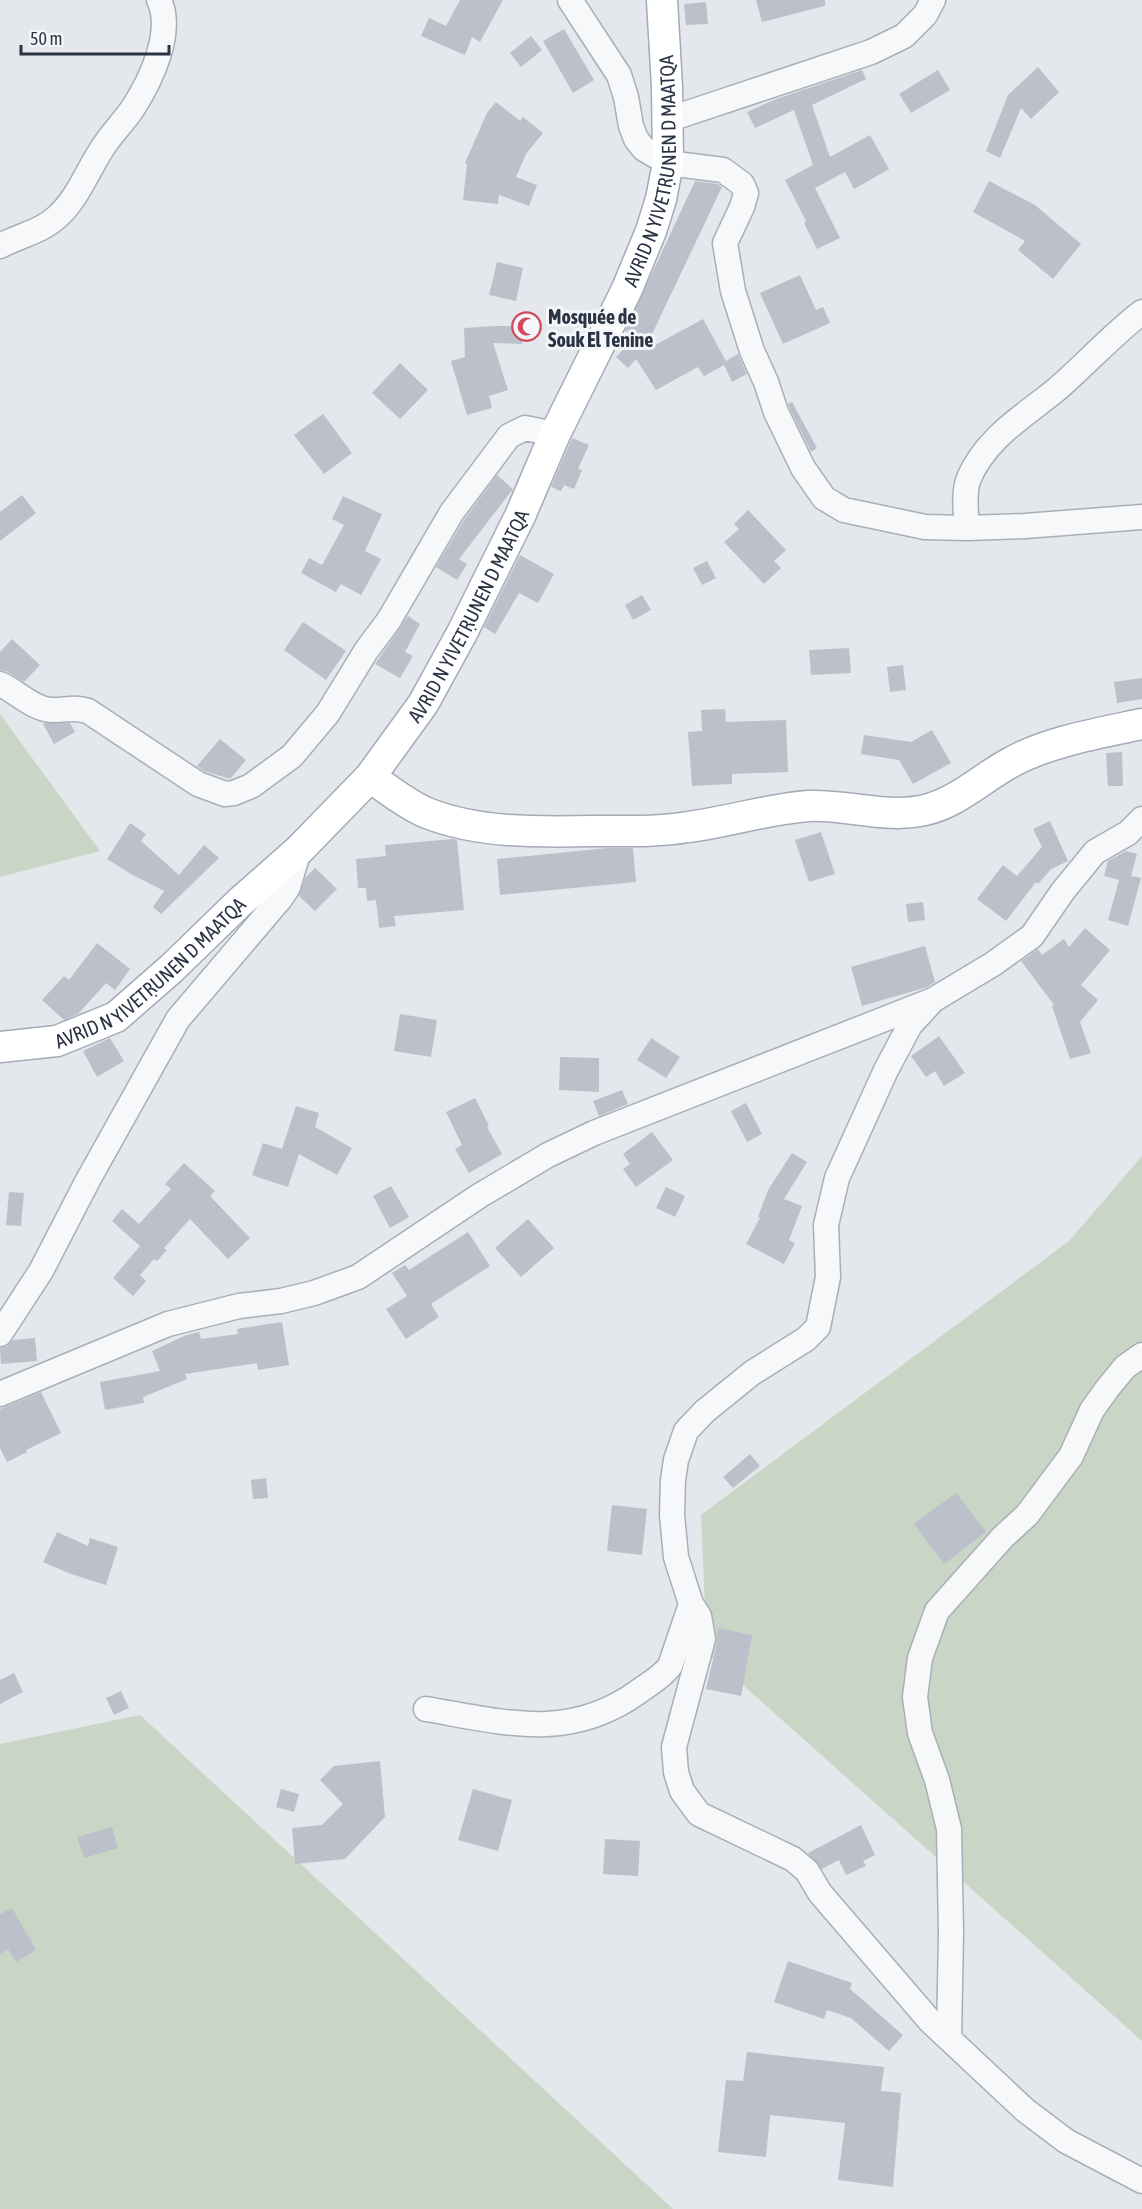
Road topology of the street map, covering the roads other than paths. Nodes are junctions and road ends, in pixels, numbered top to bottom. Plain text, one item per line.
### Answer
1 (159, 0) edge
2 (570, 0) edge
3 (662, 0) edge
4 (933, 0) edge
5 (668, 120) junction
6 (668, 163) junction
7 (0, 246) edge
8 (1142, 312) edge
9 (555, 434) junction
10 (1142, 517) edge
11 (967, 528) junction
12 (0, 684) edge
13 (1142, 724) edge
14 (370, 777) junction
15 (1142, 819) edge
16 (299, 850) junction
17 (933, 1000) junction
18 (0, 1047) edge
19 (0, 1334) edge
20 (1142, 1355) edge
21 (0, 1394) edge
22 (691, 1604) junction
23 (426, 1709) dead end
24 (949, 2038) junction
25 (1142, 2181) edge

1 - 7 street
2 - 6 street
3 - 5 main road, AVRID N YIVETṚUNEN D MAATQA
4 - 5 street
5 - 6 main road, AVRID N YIVETṚUNEN D MAATQA
6 - 9 main road, AVRID N YIVETṚUNEN D MAATQA
6 - 11 street
8 - 11 street
9 - 12 street
9 - 14 main road, AVRID N YIVETṚUNEN D MAATQA
10 - 11 street
13 - 14 main road
14 - 16 main road, AVRID N YIVETṚUNEN D MAATQA
15 - 17 street
16 - 18 main road, AVRID N YIVETṚUNEN D MAATQA
16 - 19 street
17 - 21 street
17 - 22 street
20 - 24 street
22 - 23 street
22 - 24 street
24 - 25 street

